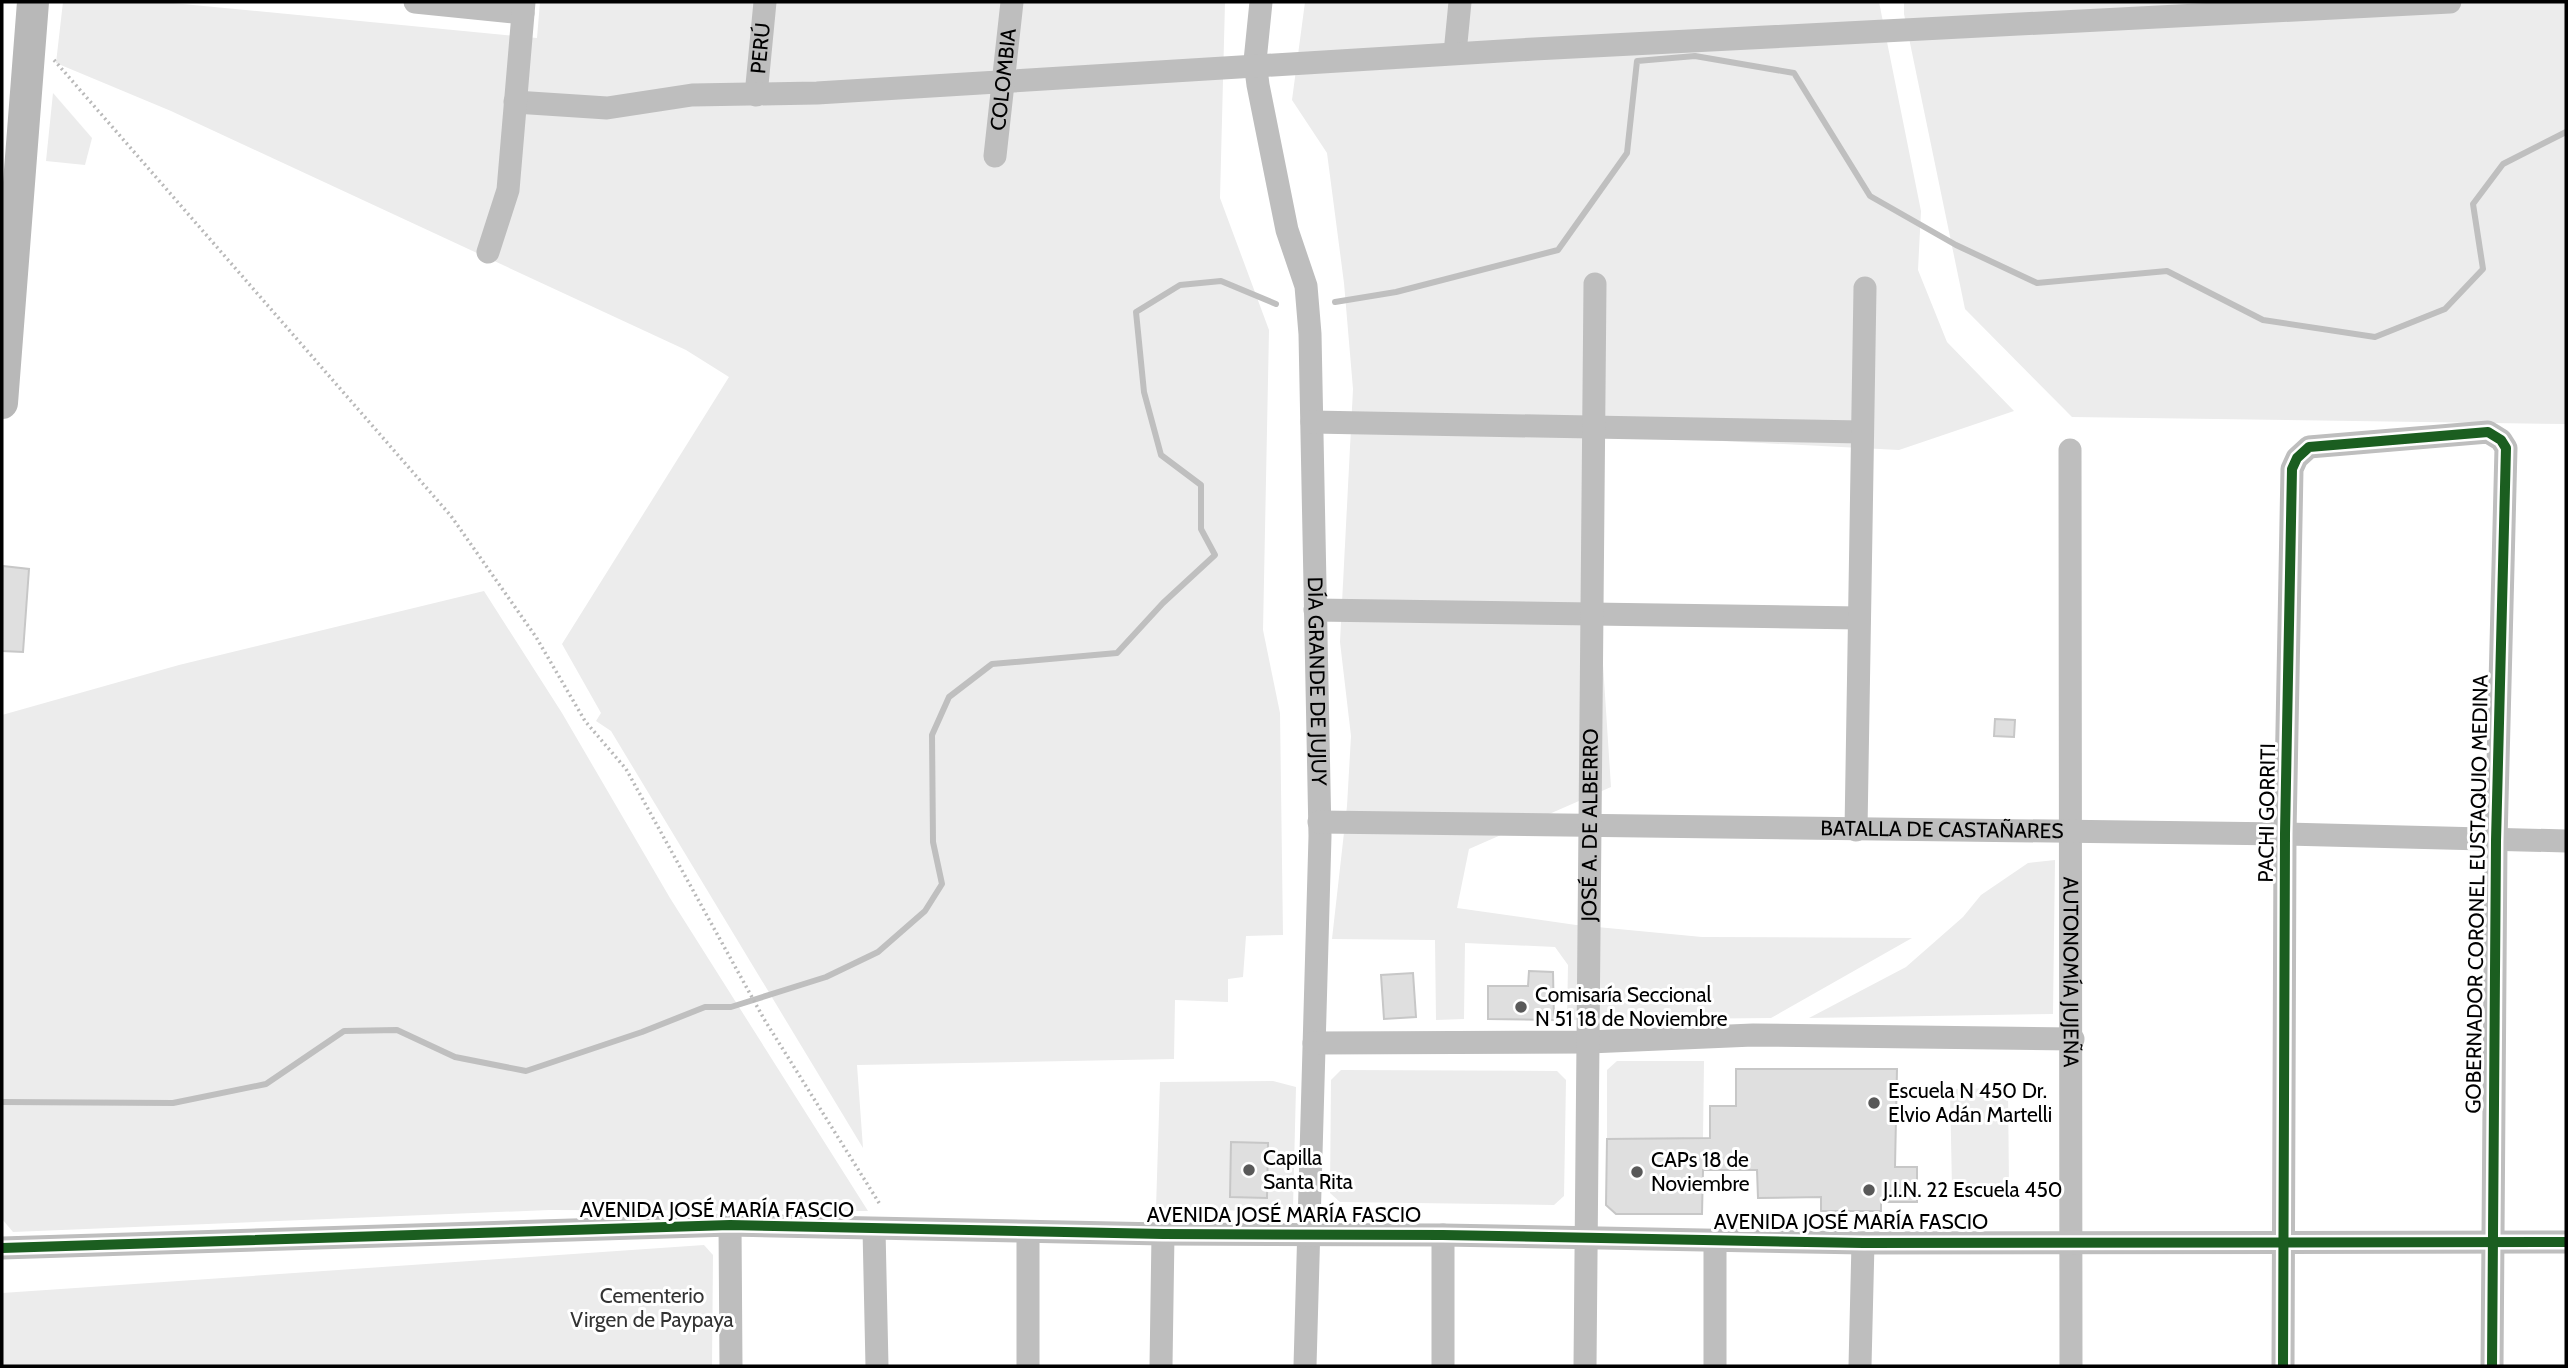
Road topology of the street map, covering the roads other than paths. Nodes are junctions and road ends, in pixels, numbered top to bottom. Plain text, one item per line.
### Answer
1 (33, 2) edge
2 (415, 2) edge
3 (765, 2) edge
4 (1012, 2) edge
5 (1261, 2) edge
6 (1461, 2) edge
7 (2450, 2) edge
8 (523, 7) edge
9 (1455, 54) junction
10 (1256, 66) junction
11 (1003, 82) junction
12 (756, 95) junction
13 (515, 102) junction
14 (13, 132) edge
15 (995, 156) dead end
16 (10, 178) edge
17 (488, 252) dead end
18 (1595, 284) dead end
19 (1864, 288) dead end
20 (2, 394) edge
21 (1312, 422) junction
22 (1594, 427) junction
23 (1862, 432) junction
24 (2488, 432) joint
25 (2070, 450) dead end
26 (1315, 610) junction
27 (1593, 614) junction
28 (1859, 618) junction
29 (1319, 822) junction
30 (1592, 826) junction
31 (1856, 830) junction
32 (2072, 833) junction
33 (2285, 834) junction
34 (2496, 841) junction
35 (2566, 841) edge
36 (2073, 1040) junction
37 (1589, 1042) junction
38 (1314, 1043) junction
39 (730, 1225) junction
40 (874, 1229) junction
41 (1028, 1232) junction
42 (1163, 1234) junction
43 (1307, 1235) junction
44 (1443, 1235) junction
45 (1584, 1239) junction
46 (1715, 1241) junction
47 (2072, 1241) junction
48 (2491, 1241) junction
49 (2283, 1242) junction
50 (2566, 1242) edge
51 (1863, 1243) junction
52 (2, 1248) edge
53 (731, 1366) edge
54 (877, 1366) edge
55 (1028, 1366) edge
56 (1161, 1366) edge
57 (1305, 1366) edge
58 (1443, 1366) edge
59 (1585, 1366) edge
60 (1715, 1366) edge
61 (1860, 1366) edge
62 (2071, 1366) edge
63 (2283, 1366) edge
64 (2493, 1366) edge

1 - 14 street
2 - 8 street
3 - 12 street, PERÚ
4 - 11 street, COLOMBIA
5 - 10 street, DÍA GRANDE DE JUJUY
6 - 9 street
7 - 9 street
8 - 13 street
9 - 10 street
10 - 11 street
10 - 21 street, DÍA GRANDE DE JUJUY
11 - 12 street
11 - 15 street, COLOMBIA
12 - 13 street
13 - 17 street
14 - 16 street
16 - 20 street
18 - 22 street, JOSÉ A. DE ALBERRO
19 - 23 street
21 - 22 street
21 - 26 street, DÍA GRANDE DE JUJUY
22 - 23 street
22 - 27 street, JOSÉ A. DE ALBERRO
23 - 28 street
24 - 33 street, PACHI GORRITI
24 - 34 street, GOBERNADOR CORONEL EUSTAQUIO MEDINA
25 - 32 street, AUTONOMÍA JUJEÑA
26 - 27 street
26 - 29 street, DÍA GRANDE DE JUJUY
27 - 28 street
27 - 30 street, JOSÉ A. DE ALBERRO
28 - 31 street
29 - 30 street, BATALLA DE CASTAÑARES
29 - 38 street, DÍA GRANDE DE JUJUY
30 - 31 street, BATALLA DE CASTAÑARES
30 - 37 street, JOSÉ A. DE ALBERRO
31 - 32 street, BATALLA DE CASTAÑARES
32 - 33 street, BATALLA DE CASTAÑARES
32 - 36 street, AUTONOMÍA JUJEÑA
33 - 34 street, BATALLA DE CASTAÑARES
33 - 49 street, PACHI GORRITI
34 - 35 street, BATALLA DE CASTAÑARES
34 - 48 street, GOBERNADOR CORONEL EUSTAQUIO MEDINA
36 - 37 street
36 - 47 street, AUTONOMÍA JUJEÑA
37 - 38 street
37 - 45 street, JOSÉ A. DE ALBERRO
38 - 43 street, DÍA GRANDE DE JUJUY
39 - 40 street, AVENIDA JOSÉ MARÍA FASCIO
39 - 52 street, AVENIDA JOSÉ MARÍA FASCIO
39 - 53 street
40 - 41 street, AVENIDA JOSÉ MARÍA FASCIO
40 - 54 street
41 - 42 street, AVENIDA JOSÉ MARÍA FASCIO
41 - 55 street
42 - 43 street, AVENIDA JOSÉ MARÍA FASCIO
42 - 56 street
43 - 44 street, AVENIDA JOSÉ MARÍA FASCIO
43 - 57 street, DÍA GRANDE DE JUJUY
44 - 45 street, AVENIDA JOSÉ MARÍA FASCIO
44 - 58 street
45 - 46 street, AVENIDA JOSÉ MARÍA FASCIO
45 - 59 street, JOSÉ A. DE ALBERRO
46 - 51 street, AVENIDA JOSÉ MARÍA FASCIO
46 - 60 street
47 - 49 street, AVENIDA JOSÉ MARÍA FASCIO
47 - 51 street, AVENIDA JOSÉ MARÍA FASCIO
47 - 62 street, AUTONOMÍA JUJEÑA
48 - 49 street, AVENIDA JOSÉ MARÍA FASCIO
48 - 50 street, AVENIDA JOSÉ MARÍA FASCIO
48 - 64 street, GOBERNADOR CORONEL EUSTAQUIO MEDINA
49 - 63 street, PACHI GORRITI
51 - 61 street

